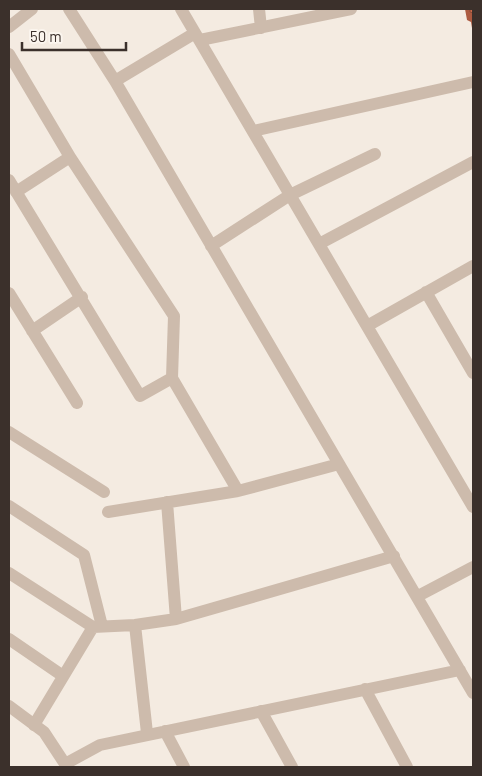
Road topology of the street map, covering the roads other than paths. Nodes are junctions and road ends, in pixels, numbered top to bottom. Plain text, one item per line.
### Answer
1 (32, 9) edge
2 (69, 9) edge
3 (181, 9) edge
4 (259, 9) edge
5 (348, 9) edge
6 (9, 27) edge
7 (261, 28) junction
8 (198, 36) junction
9 (9, 54) edge
10 (114, 81) junction
11 (472, 84) edge
12 (253, 132) junction
13 (375, 154) dead end
14 (70, 157) junction
15 (473, 162) edge
16 (9, 180) edge
17 (16, 192) junction
18 (290, 194) junction
19 (319, 244) junction
20 (212, 246) junction
21 (473, 266) edge
22 (426, 292) junction
23 (9, 293) edge
24 (82, 297) junction
25 (367, 326) junction
26 (32, 331) junction
27 (473, 373) edge
28 (172, 378) junction
29 (77, 403) dead end
30 (9, 432) edge
31 (339, 464) junction
32 (238, 491) junction
33 (104, 492) dead end
34 (168, 502) junction
35 (9, 506) edge
36 (473, 507) edge
37 (108, 512) dead end
38 (394, 556) junction
39 (473, 567) edge
40 (9, 574) edge
41 (418, 596) junction
42 (176, 619) junction
43 (135, 625) junction
44 (97, 626) junction
45 (9, 639) edge
46 (460, 670) junction
47 (63, 676) junction
48 (365, 688) junction
49 (473, 693) edge
50 (9, 706) edge
51 (261, 710) junction
52 (34, 725) junction
53 (164, 731) junction
54 (147, 733) junction
55 (66, 766) edge
56 (184, 767) edge
57 (292, 767) edge
58 (407, 767) edge

1 - 6 street
2 - 10 street
3 - 8 street
4 - 7 street
5 - 7 street
7 - 8 street
8 - 10 street
8 - 12 street
9 - 14 street
10 - 20 street
11 - 12 street
12 - 18 street
13 - 18 street
14 - 17 street
14 - 28 street
15 - 19 street
16 - 17 street
17 - 24 street
18 - 19 street
18 - 20 street
19 - 25 street
20 - 31 street
21 - 22 street
22 - 25 street
22 - 27 street
23 - 26 street
24 - 26 street
24 - 28 street
25 - 36 street
26 - 29 street
28 - 32 street
30 - 33 street
31 - 32 street
31 - 38 street
32 - 34 street
34 - 37 street
34 - 42 street
35 - 44 street
38 - 41 street
38 - 42 street
39 - 41 street
40 - 44 street
41 - 46 street
42 - 43 street
43 - 44 street
43 - 54 street
44 - 47 street
45 - 47 street
46 - 48 street
46 - 49 street
47 - 52 street
48 - 51 street
48 - 58 street
50 - 52 street
51 - 53 street
51 - 57 street
52 - 55 street
53 - 54 street
53 - 56 street
54 - 55 street

